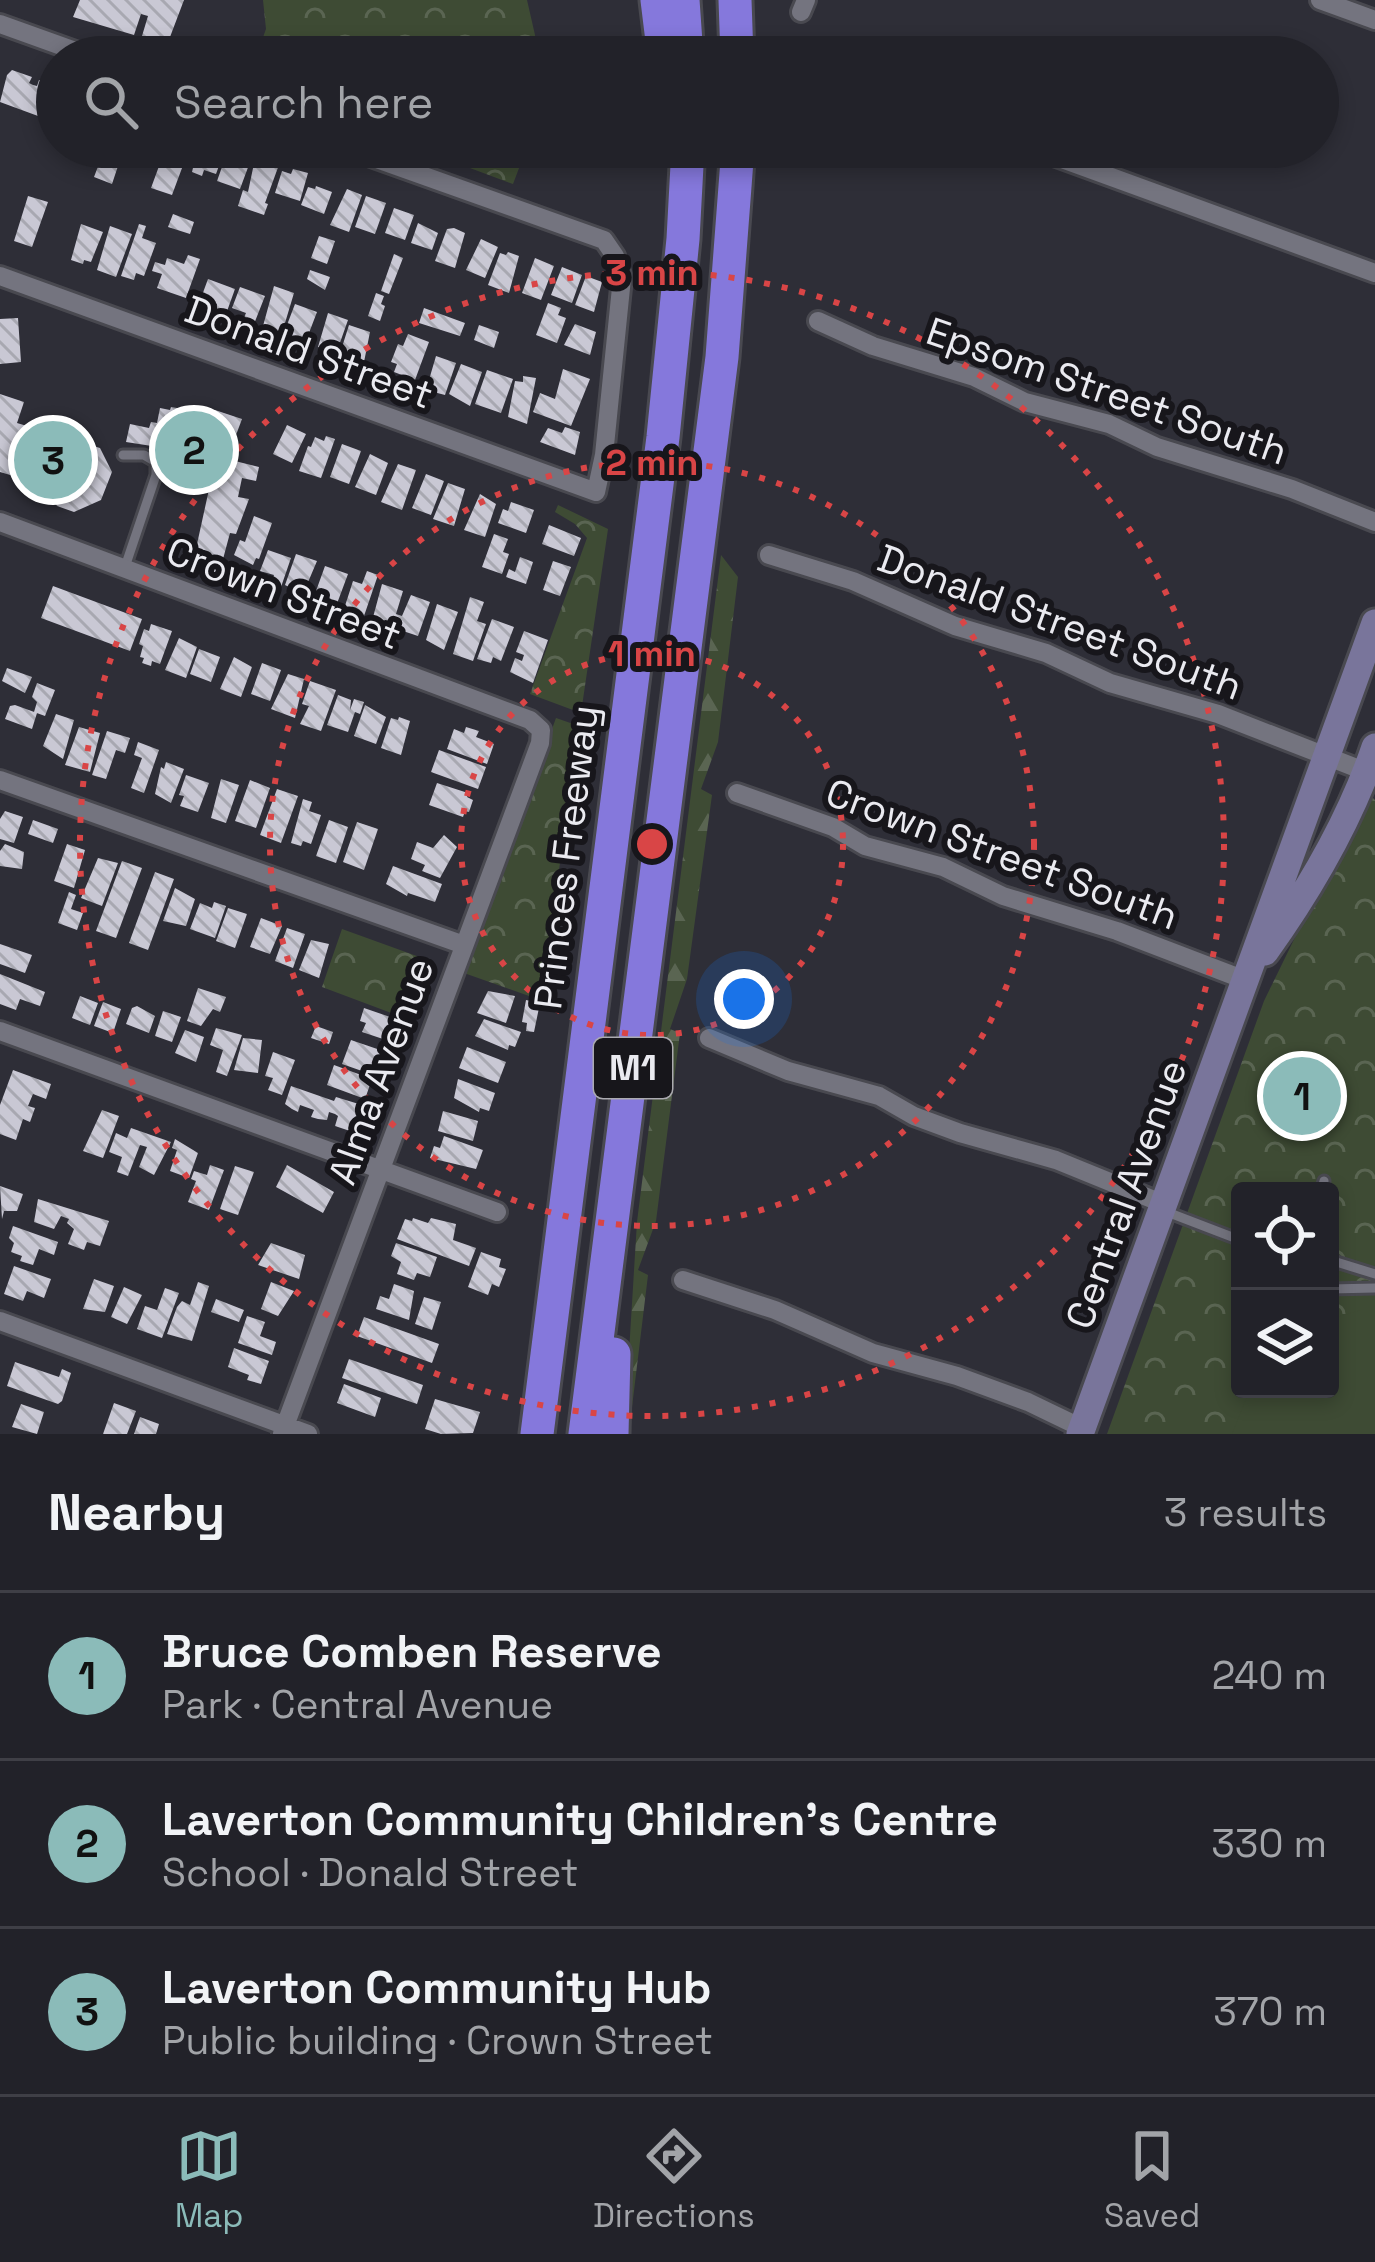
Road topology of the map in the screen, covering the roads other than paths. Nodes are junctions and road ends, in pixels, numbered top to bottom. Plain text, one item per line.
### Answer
1 (657, 0) edge
2 (683, 0) edge
3 (735, 0) edge
4 (1320, 0) edge
5 (1375, 20) edge
6 (0, 24) edge
7 (661, 36) edge
8 (686, 36) edge
9 (736, 36) edge
10 (36, 37) edge
11 (403, 168) edge
12 (669, 168) edge
13 (687, 168) edge
14 (737, 168) edge
15 (1087, 168) edge
16 (1375, 273) edge
17 (0, 276) edge
18 (818, 322) dead end
19 (663, 437) junction
20 (123, 455) dead end
21 (0, 522) edge
22 (1375, 522) edge
23 (769, 555) dead end
24 (125, 567) junction
25 (1375, 623) edge
26 (541, 730) joint
27 (1326, 757) junction
28 (1372, 765) edge
29 (0, 780) edge
30 (736, 793) dead end
31 (602, 901) junction
32 (464, 945) junction
33 (1245, 980) junction
34 (0, 1031) edge
35 (709, 1038) dead end
36 (379, 1171) junction
37 (619, 1179) junction
38 (1163, 1207) junction
39 (497, 1213) dead end
40 (1231, 1236) edge
41 (1339, 1263) edge
42 (1375, 1274) edge
43 (683, 1280) dead end
44 (1375, 1288) edge
45 (1339, 1289) edge
46 (0, 1321) edge
47 (284, 1430) edge
48 (1081, 1431) edge
49 (308, 1434) edge
50 (514, 1434) edge
51 (537, 1434) edge
52 (585, 1434) edge
53 (612, 1434) edge

1 - 7 highway
2 - 8 highway
3 - 9 highway
4 - 5 street
6 - 10 street
11 - 17 street, Donald Street
12 - 19 highway
13 - 19 highway, Princes Freeway / M1
14 - 37 highway, M1
15 - 16 street
18 - 22 street, Epsom Street South
19 - 31 highway, Princes Freeway / M1
20 - 24 lane
21 - 24 street, Crown Street
23 - 27 street, Donald Street South
24 - 26 street, Crown Street
25 - 27 main road, Central Avenue
26 - 32 street, Alma Avenue
27 - 28 street, Donald Street South
27 - 33 main road, Central Avenue
28 - 33 main road, Central Avenue
29 - 32 street
30 - 33 street, Crown Street South
31 - 50 highway
31 - 51 highway, Princes Freeway / M1
32 - 36 street, Alma Avenue
33 - 38 main road, Central Avenue
34 - 36 street
35 - 38 street
36 - 39 street
36 - 47 street, Alma Avenue
37 - 52 highway, M1
37 - 53 highway
38 - 40 lane
38 - 48 main road, Central Avenue
41 - 42 lane
43 - 48 street
44 - 45 lane
46 - 47 street
47 - 49 street

